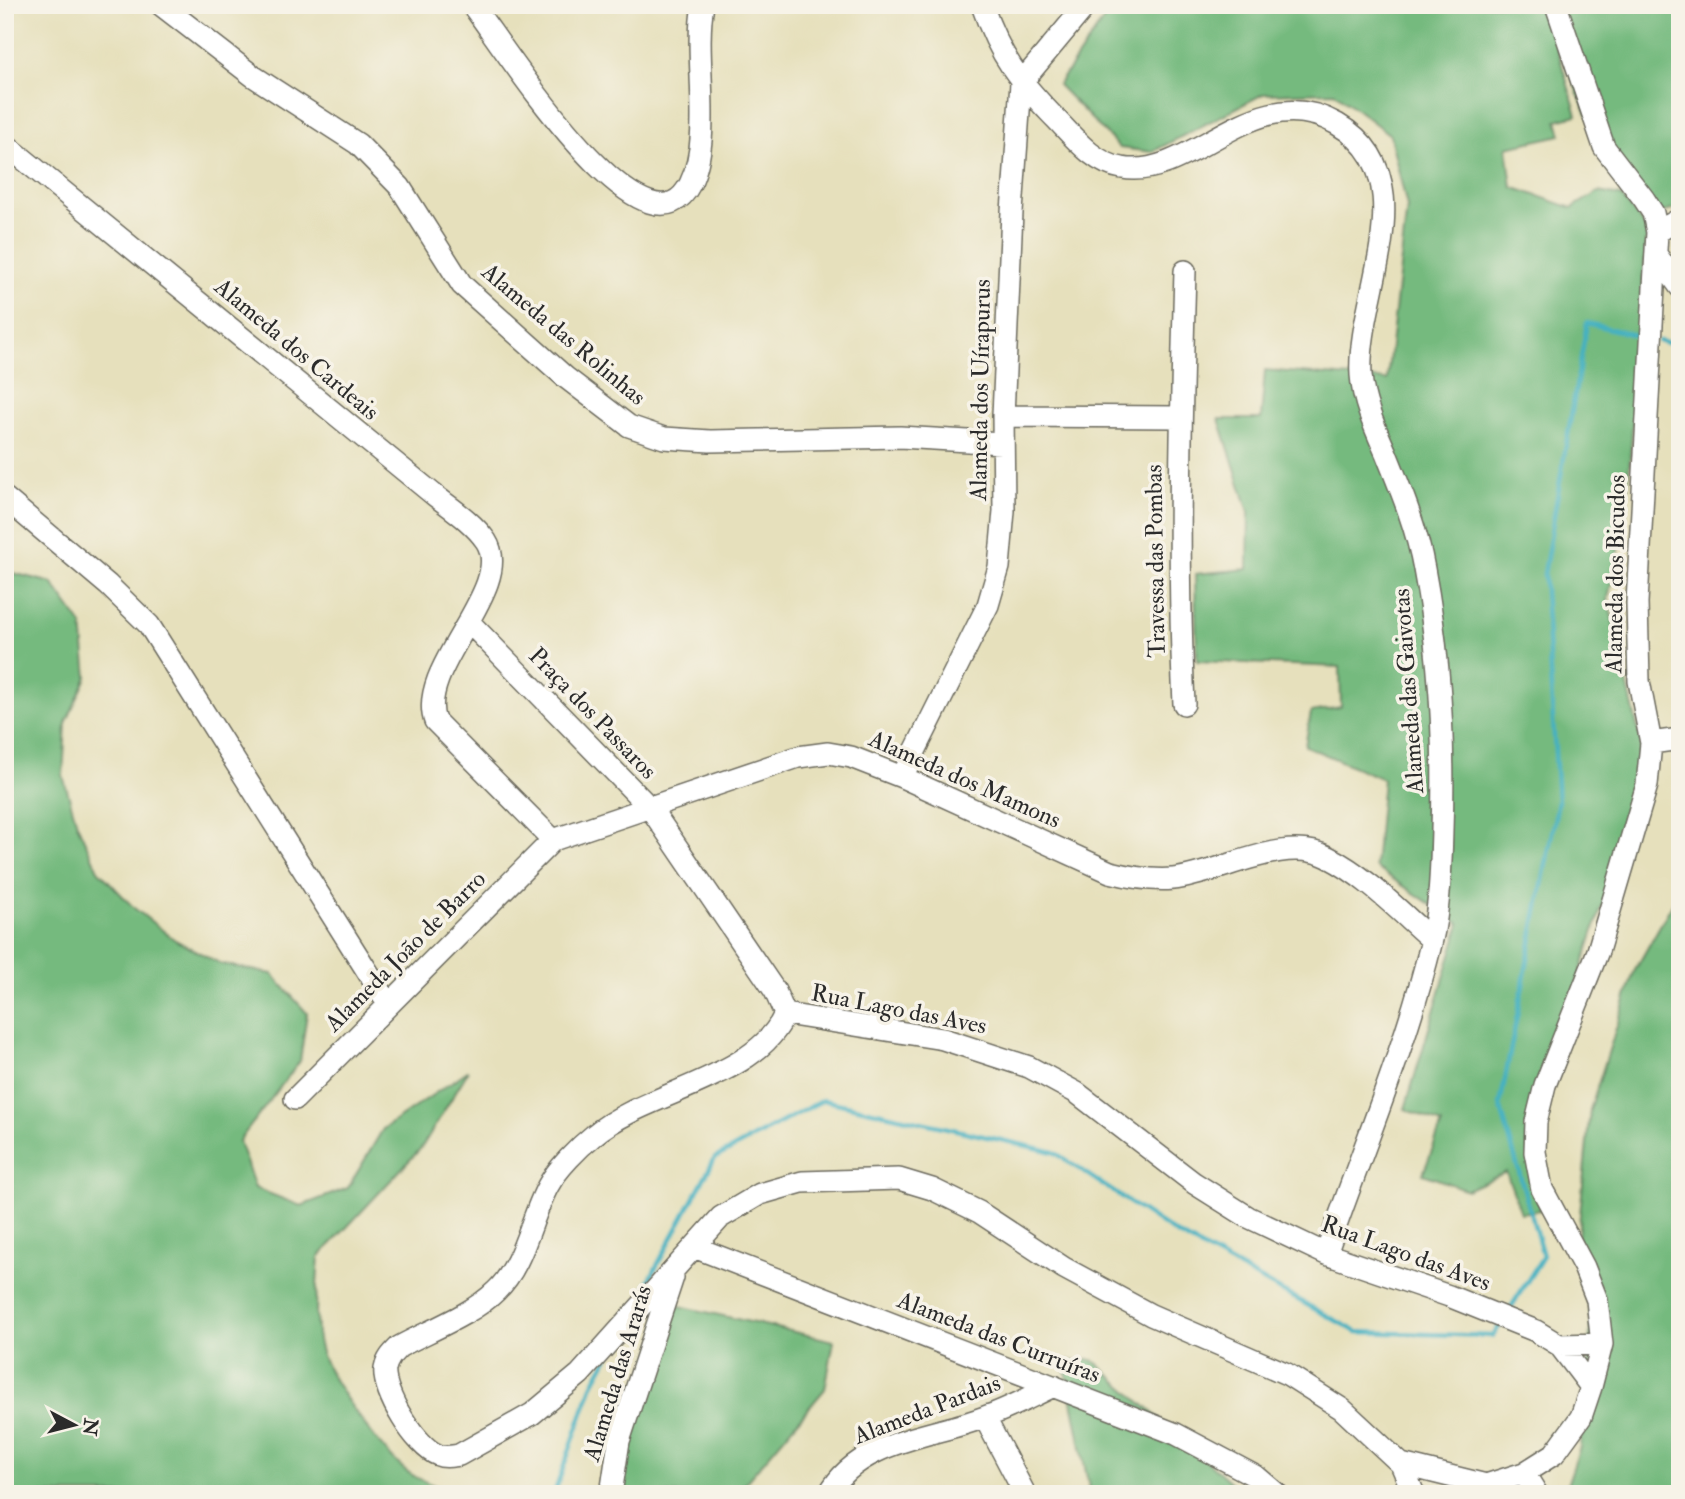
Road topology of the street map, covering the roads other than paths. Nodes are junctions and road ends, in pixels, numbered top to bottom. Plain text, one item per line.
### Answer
1 (160, 5) edge
2 (472, 5) edge
3 (703, 5) edge
4 (982, 5) edge
5 (1086, 5) edge
6 (1556, 5) edge
7 (1021, 83) junction
8 (5, 144) edge
9 (1680, 219) edge
10 (1657, 232) junction
11 (1658, 257) junction
12 (1185, 271) dead end
13 (1680, 287) edge
14 (1003, 416) junction
15 (1180, 417) junction
16 (1002, 443) junction
17 (5, 498) edge
18 (469, 622) junction
19 (1184, 704) dead end
20 (1680, 739) edge
21 (1651, 743) junction
22 (902, 777) junction
23 (651, 809) junction
24 (553, 840) junction
25 (1432, 940) junction
26 (388, 1004) junction
27 (785, 1014) junction
28 (295, 1099) dead end
29 (694, 1247) junction
30 (1325, 1254) junction
31 (676, 1268) junction
32 (1602, 1344) junction
33 (1559, 1345) junction
34 (1054, 1386) junction
35 (1591, 1387) junction
36 (985, 1418) junction
37 (1401, 1464) junction
38 (1524, 1473) junction
39 (1483, 1490) edge
40 (611, 1494) edge
41 (829, 1494) edge
42 (1025, 1494) edge
43 (1277, 1494) edge
44 (1414, 1494) edge
45 (1537, 1494) edge

1 - 16 street, Alameda das Rolinhas
2 - 3 street
4 - 7 street, Alameda das Gaivotas
5 - 7 street
6 - 10 street, Alameda dos Bicudos
7 - 14 street, Alameda dos Uírapurus
7 - 25 street, Alameda das Gaivotas
8 - 18 street, Alameda dos Cardeais
9 - 10 street
10 - 11 street, Alameda dos Bicudos
11 - 13 street
11 - 21 street, Alameda dos Bicudos
12 - 15 street, Travessa das Pombas
14 - 15 street
14 - 16 street, Alameda dos Uírapurus
15 - 19 street, Travessa das Pombas
16 - 22 street, Alameda dos Uírapurus
17 - 26 street
18 - 23 street, Praça dos Passaros
18 - 24 street
20 - 21 street
21 - 32 street, Alameda dos Bicudos
22 - 23 street, Alameda dos Mamons
22 - 25 street, Alameda dos Mamons
23 - 24 street, Praça dos Passaros
23 - 27 street
24 - 26 street, Alameda João de Barro
25 - 30 street, Alameda das Gaivotas
26 - 28 street, Alameda João de Barro
27 - 30 street, Rua Lago das Aves
27 - 31 street, Rua Lago das Aves
29 - 31 street, Rua Lago das Aves
29 - 34 street, Alameda das Curruíras
29 - 37 street, Rua Lago das Aves
30 - 33 street, Rua Lago das Aves
31 - 40 street, Alameda das Ararás
32 - 33 street
32 - 35 street
33 - 35 street, Rua Lago das Aves
34 - 36 street, Alameda Pardais
34 - 43 street, Alameda das Curruíras
35 - 38 street, Rua Lago das Aves
36 - 41 street, Alameda Pardais
36 - 42 street
37 - 39 street, Rua Lago das Aves
37 - 44 street, Rua Lago das Aves
38 - 39 street, Rua Lago das Aves
38 - 45 street

